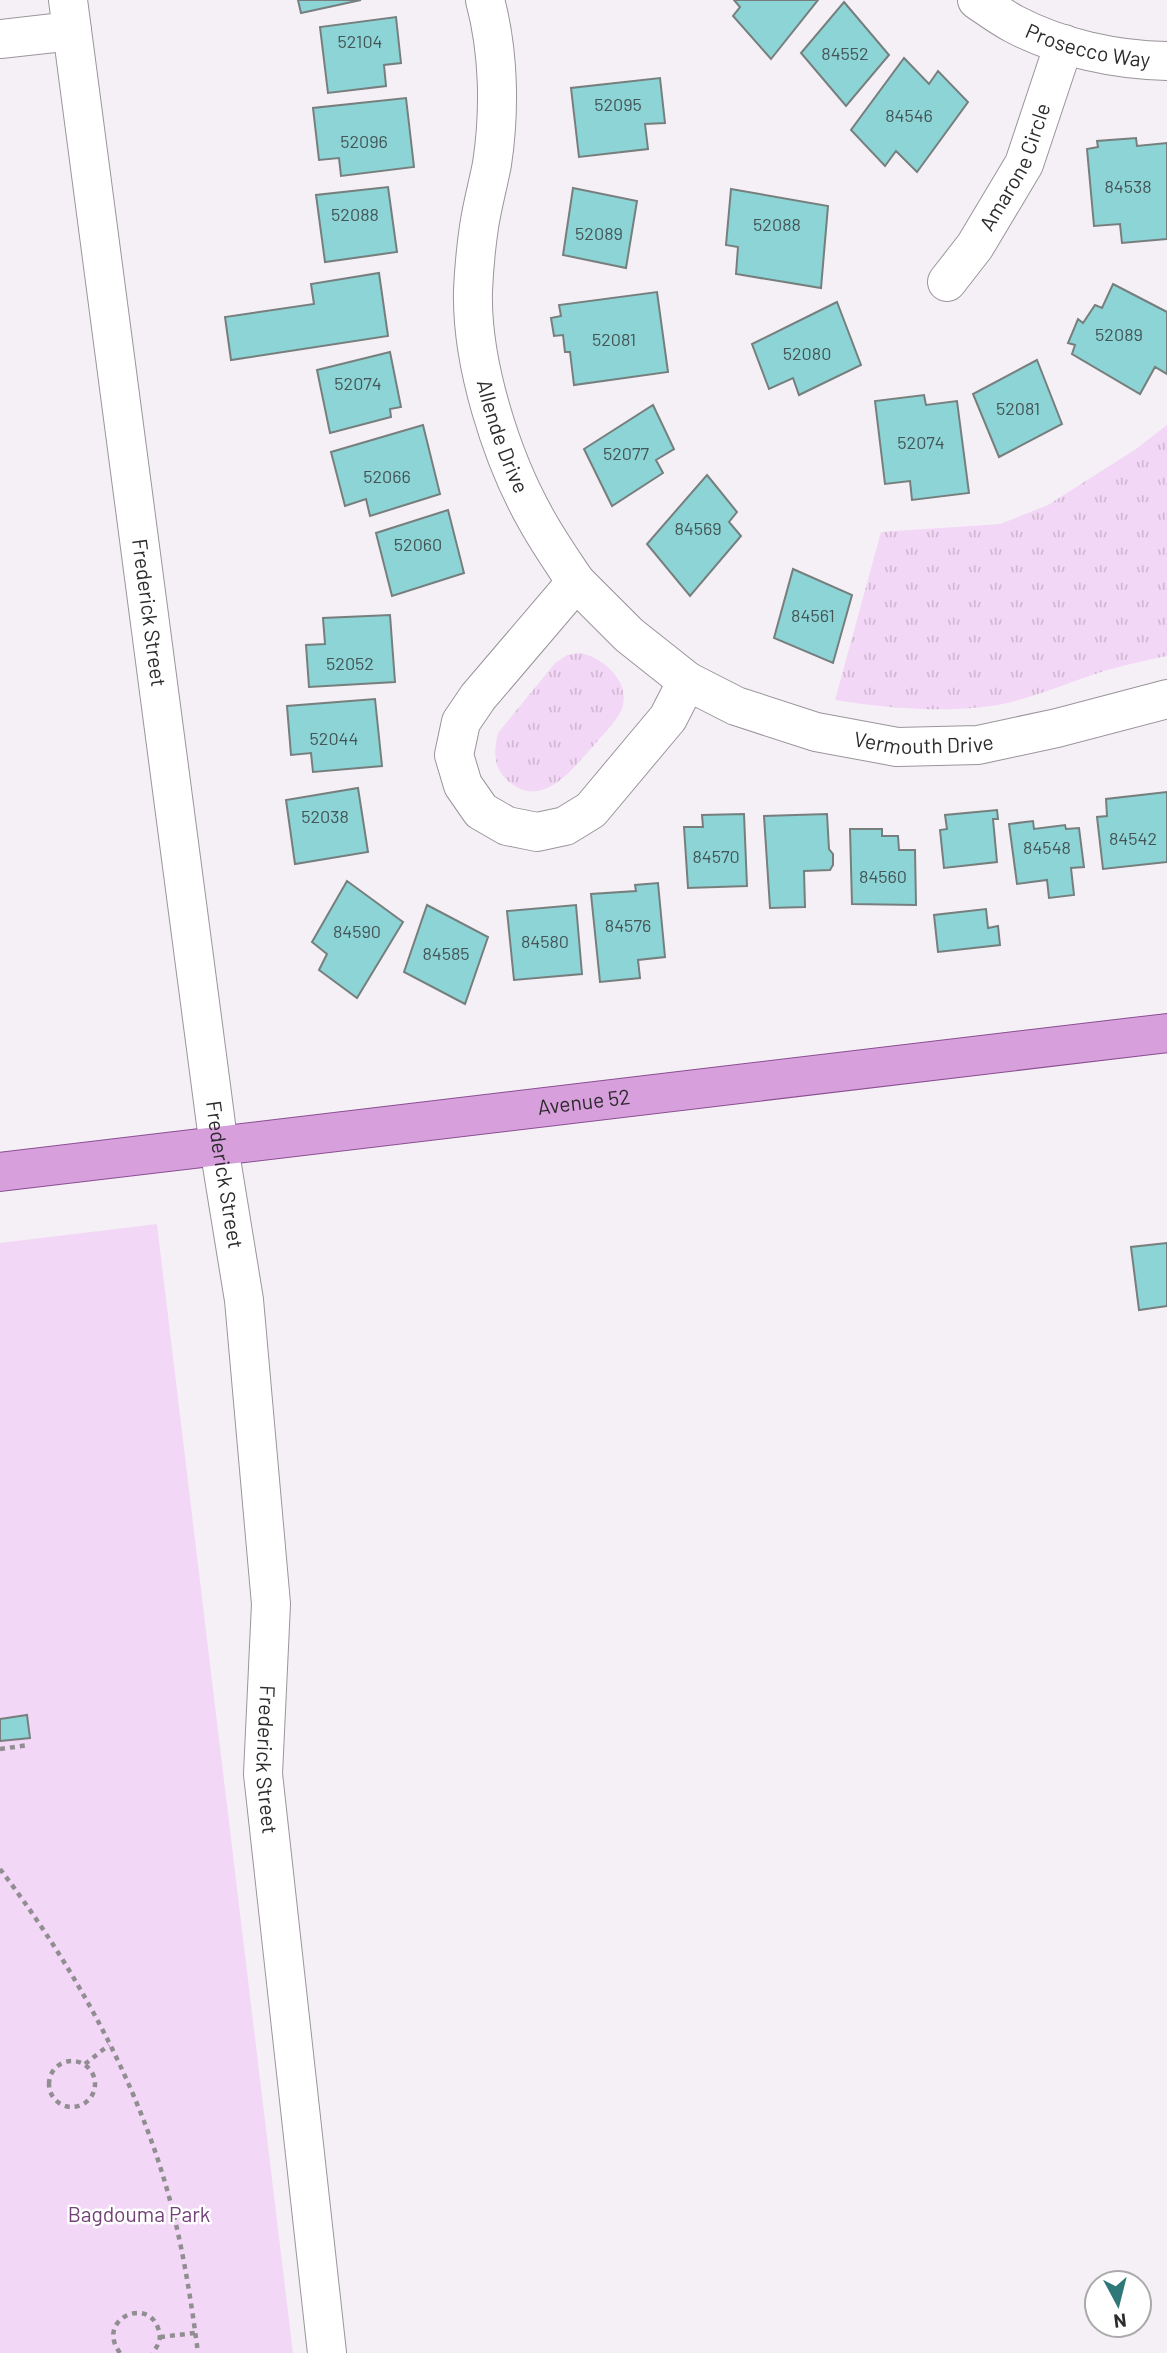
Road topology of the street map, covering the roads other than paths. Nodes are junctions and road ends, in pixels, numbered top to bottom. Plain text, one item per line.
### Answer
1 (485, 0) edge
2 (976, 0) edge
3 (70, 15) edge
4 (0, 39) edge
5 (1064, 44) junction
6 (1167, 61) edge
7 (947, 282) dead end
8 (576, 582) junction
9 (687, 681) junction
10 (1167, 699) edge
11 (1167, 1032) edge
12 (219, 1147) junction
13 (0, 1172) edge
14 (327, 2353) edge

1 - 8 street, Allende Drive
2 - 5 street, Prosecco Way
3 - 4 street
3 - 12 street, Frederick Street
5 - 6 street, Prosecco Way
5 - 7 street, Amarone Circle
8 - 9 street, Vermouth Drive
8 - 9 street
9 - 10 street, Vermouth Drive
11 - 12 main road, Avenue 52
12 - 13 main road, Avenue 52
12 - 14 street, Frederick Street

